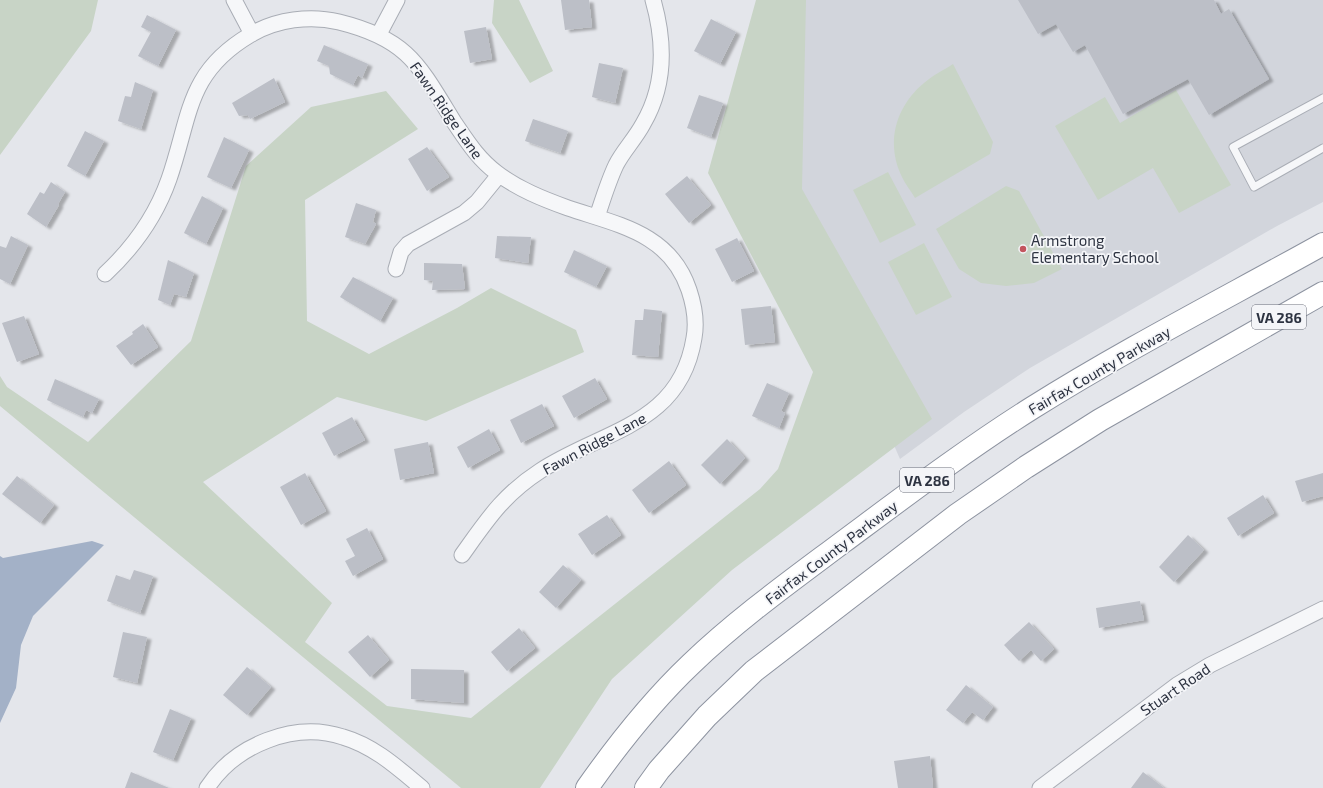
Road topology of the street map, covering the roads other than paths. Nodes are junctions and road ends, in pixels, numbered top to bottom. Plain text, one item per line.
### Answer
1 (234, 0) edge
2 (396, 0) edge
3 (653, 0) edge
4 (252, 34) junction
5 (379, 34) junction
6 (1323, 98) edge
7 (1323, 148) edge
8 (499, 175) junction
9 (597, 217) junction
10 (1323, 244) edge
11 (396, 269) dead end
12 (105, 274) dead end
13 (1323, 293) edge
14 (462, 555) dead end
15 (1323, 609) edge
16 (207, 788) edge
17 (422, 788) edge
18 (587, 788) edge
19 (646, 788) edge
20 (1040, 788) edge

1 - 4 street
2 - 5 street
3 - 9 street
4 - 5 street, Fawn Ridge Lane
4 - 12 street, Fawn Ridge Lane
5 - 8 street, Fawn Ridge Lane
6 - 7 lane
8 - 9 street, Fawn Ridge Lane
8 - 11 street
9 - 14 street, Fawn Ridge Lane
10 - 18 highway, Fairfax County Parkway / VA 286
13 - 19 highway, VA 286
15 - 20 street, Stuart Road
16 - 17 street

